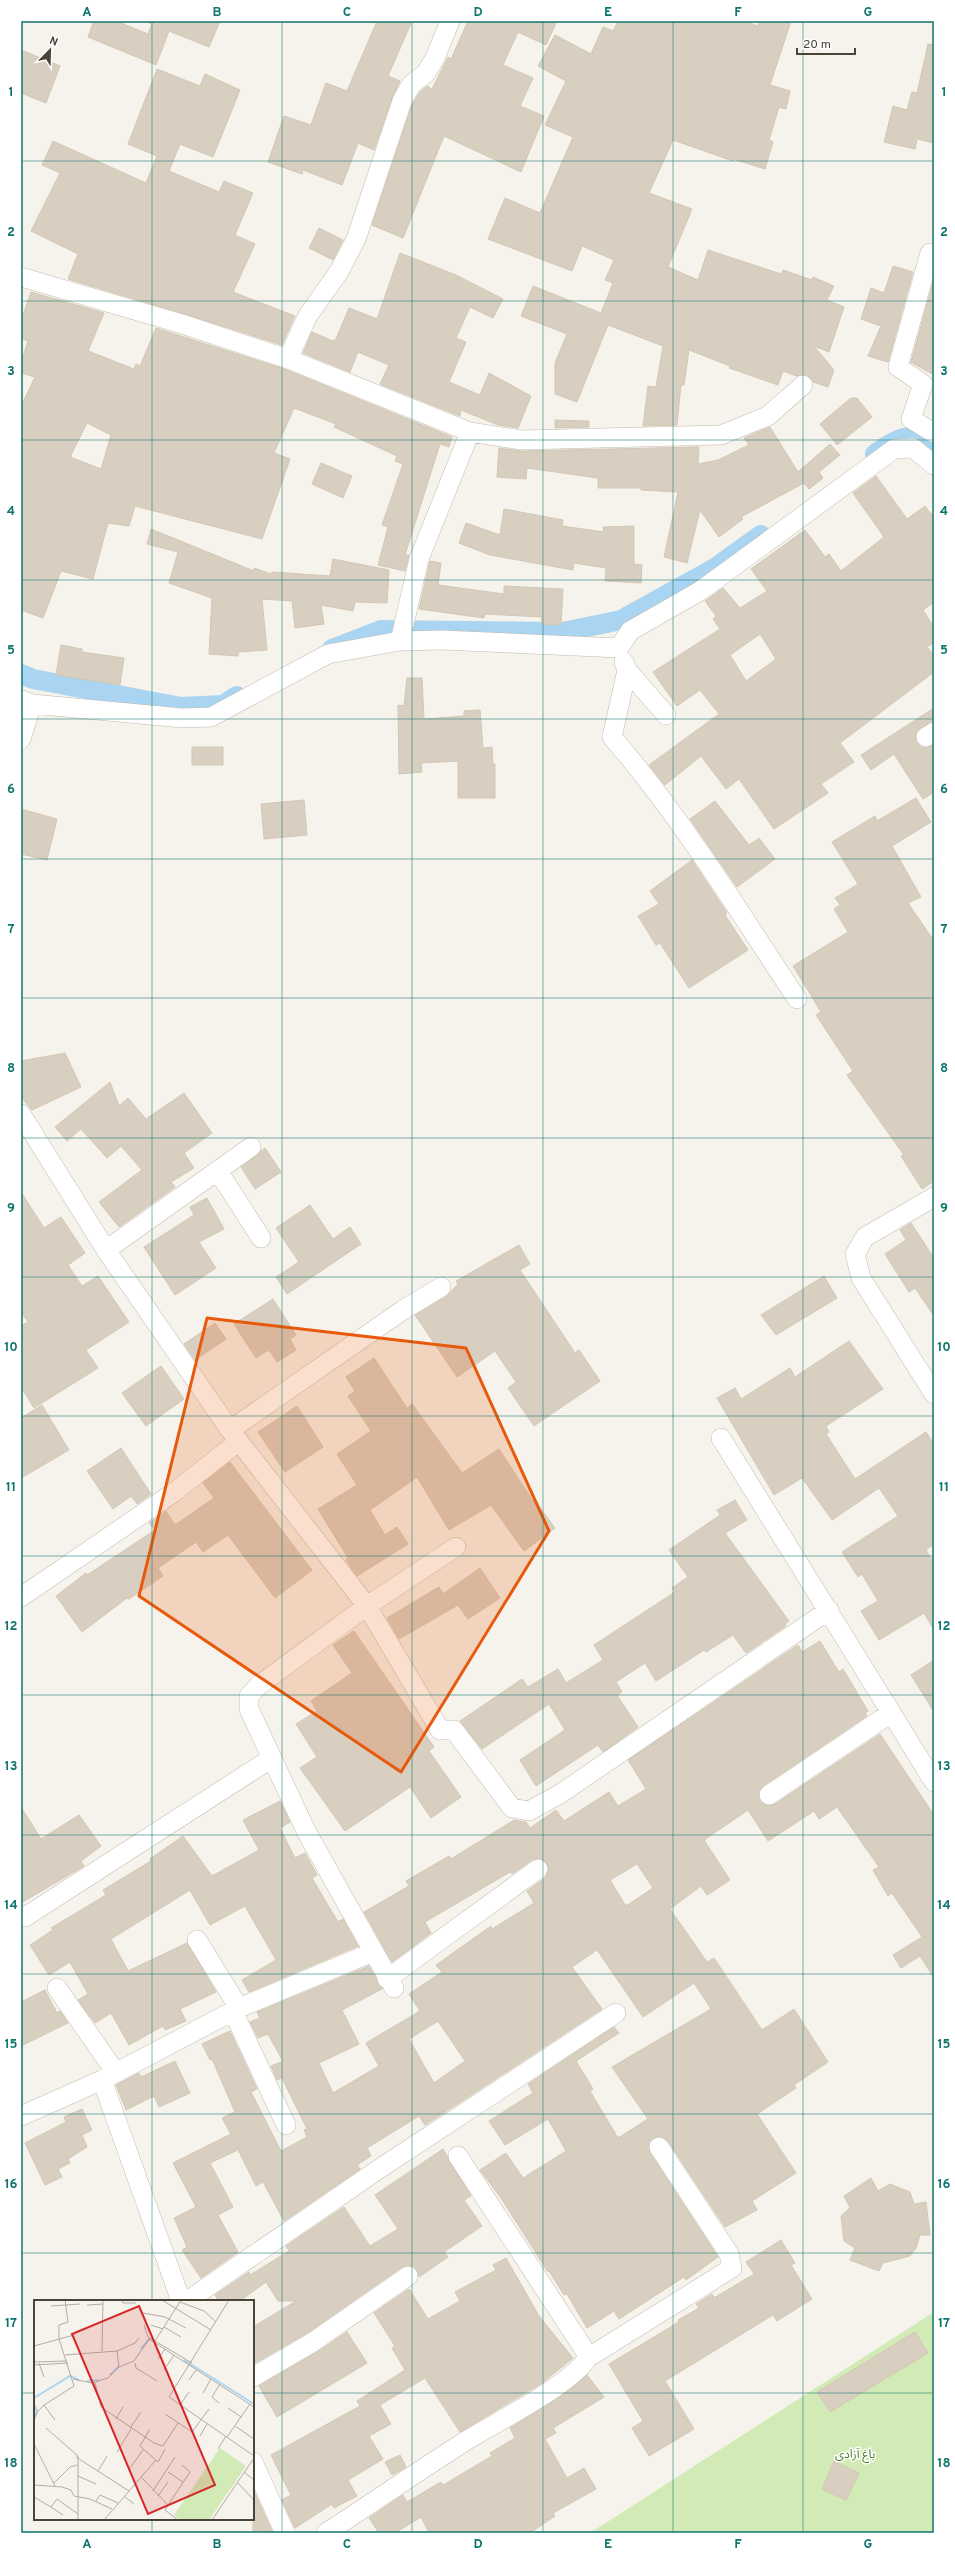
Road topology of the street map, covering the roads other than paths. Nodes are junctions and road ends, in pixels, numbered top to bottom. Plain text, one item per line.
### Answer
1 (450, 21) edge
2 (930, 253) dead end
3 (21, 277) edge
4 (288, 359) junction
5 (803, 385) dead end
6 (470, 432) junction
7 (934, 433) edge
8 (934, 465) edge
9 (400, 641) junction
10 (619, 648) junction
11 (627, 670) junction
12 (27, 702) edge
13 (666, 715) dead end
14 (21, 739) edge
15 (797, 999) dead end
16 (21, 1114) edge
17 (251, 1147) dead end
18 (218, 1171) junction
19 (934, 1197) edge
20 (261, 1238) dead end
21 (106, 1250) junction
22 (441, 1287) dead end
23 (934, 1394) edge
24 (234, 1436) junction
25 (721, 1438) dead end
26 (456, 1547) dead end
27 (21, 1597) edge
28 (367, 1606) junction
29 (829, 1610) junction
30 (892, 1713) junction
31 (272, 1758) junction
32 (934, 1782) edge
33 (769, 1795) dead end
34 (538, 1869) dead end
35 (25, 1917) dead end
36 (198, 1940) dead end
37 (372, 1952) junction
38 (57, 1988) dead end
39 (236, 2009) junction
40 (616, 2013) dead end
41 (109, 2076) junction
42 (21, 2116) edge
43 (286, 2125) dead end
44 (659, 2147) dead end
45 (458, 2156) dead end
46 (408, 2276) dead end
47 (181, 2300) edge
48 (188, 2300) edge
49 (589, 2357) junction
50 (254, 2376) edge
51 (254, 2464) edge
52 (285, 2533) edge
53 (326, 2533) edge

1 - 4 street
2 - 7 street
3 - 4 street
4 - 6 street
5 - 6 street
6 - 9 street
8 - 10 street
9 - 10 street
9 - 12 street
10 - 11 street
11 - 13 street
11 - 15 street
12 - 14 street
16 - 21 street
17 - 18 street
18 - 20 street
18 - 21 street
19 - 23 street
21 - 24 street
22 - 24 street
24 - 27 street
24 - 28 street
25 - 29 street
26 - 28 street
28 - 29 street
28 - 31 street
29 - 30 street
30 - 32 street
30 - 33 street
31 - 35 street
31 - 37 street
34 - 37 street
36 - 39 street
37 - 39 street
38 - 41 street
39 - 41 street
39 - 43 street
40 - 48 street
41 - 42 street
41 - 47 street
44 - 49 street
45 - 49 street
46 - 50 street
49 - 53 street
51 - 52 street

